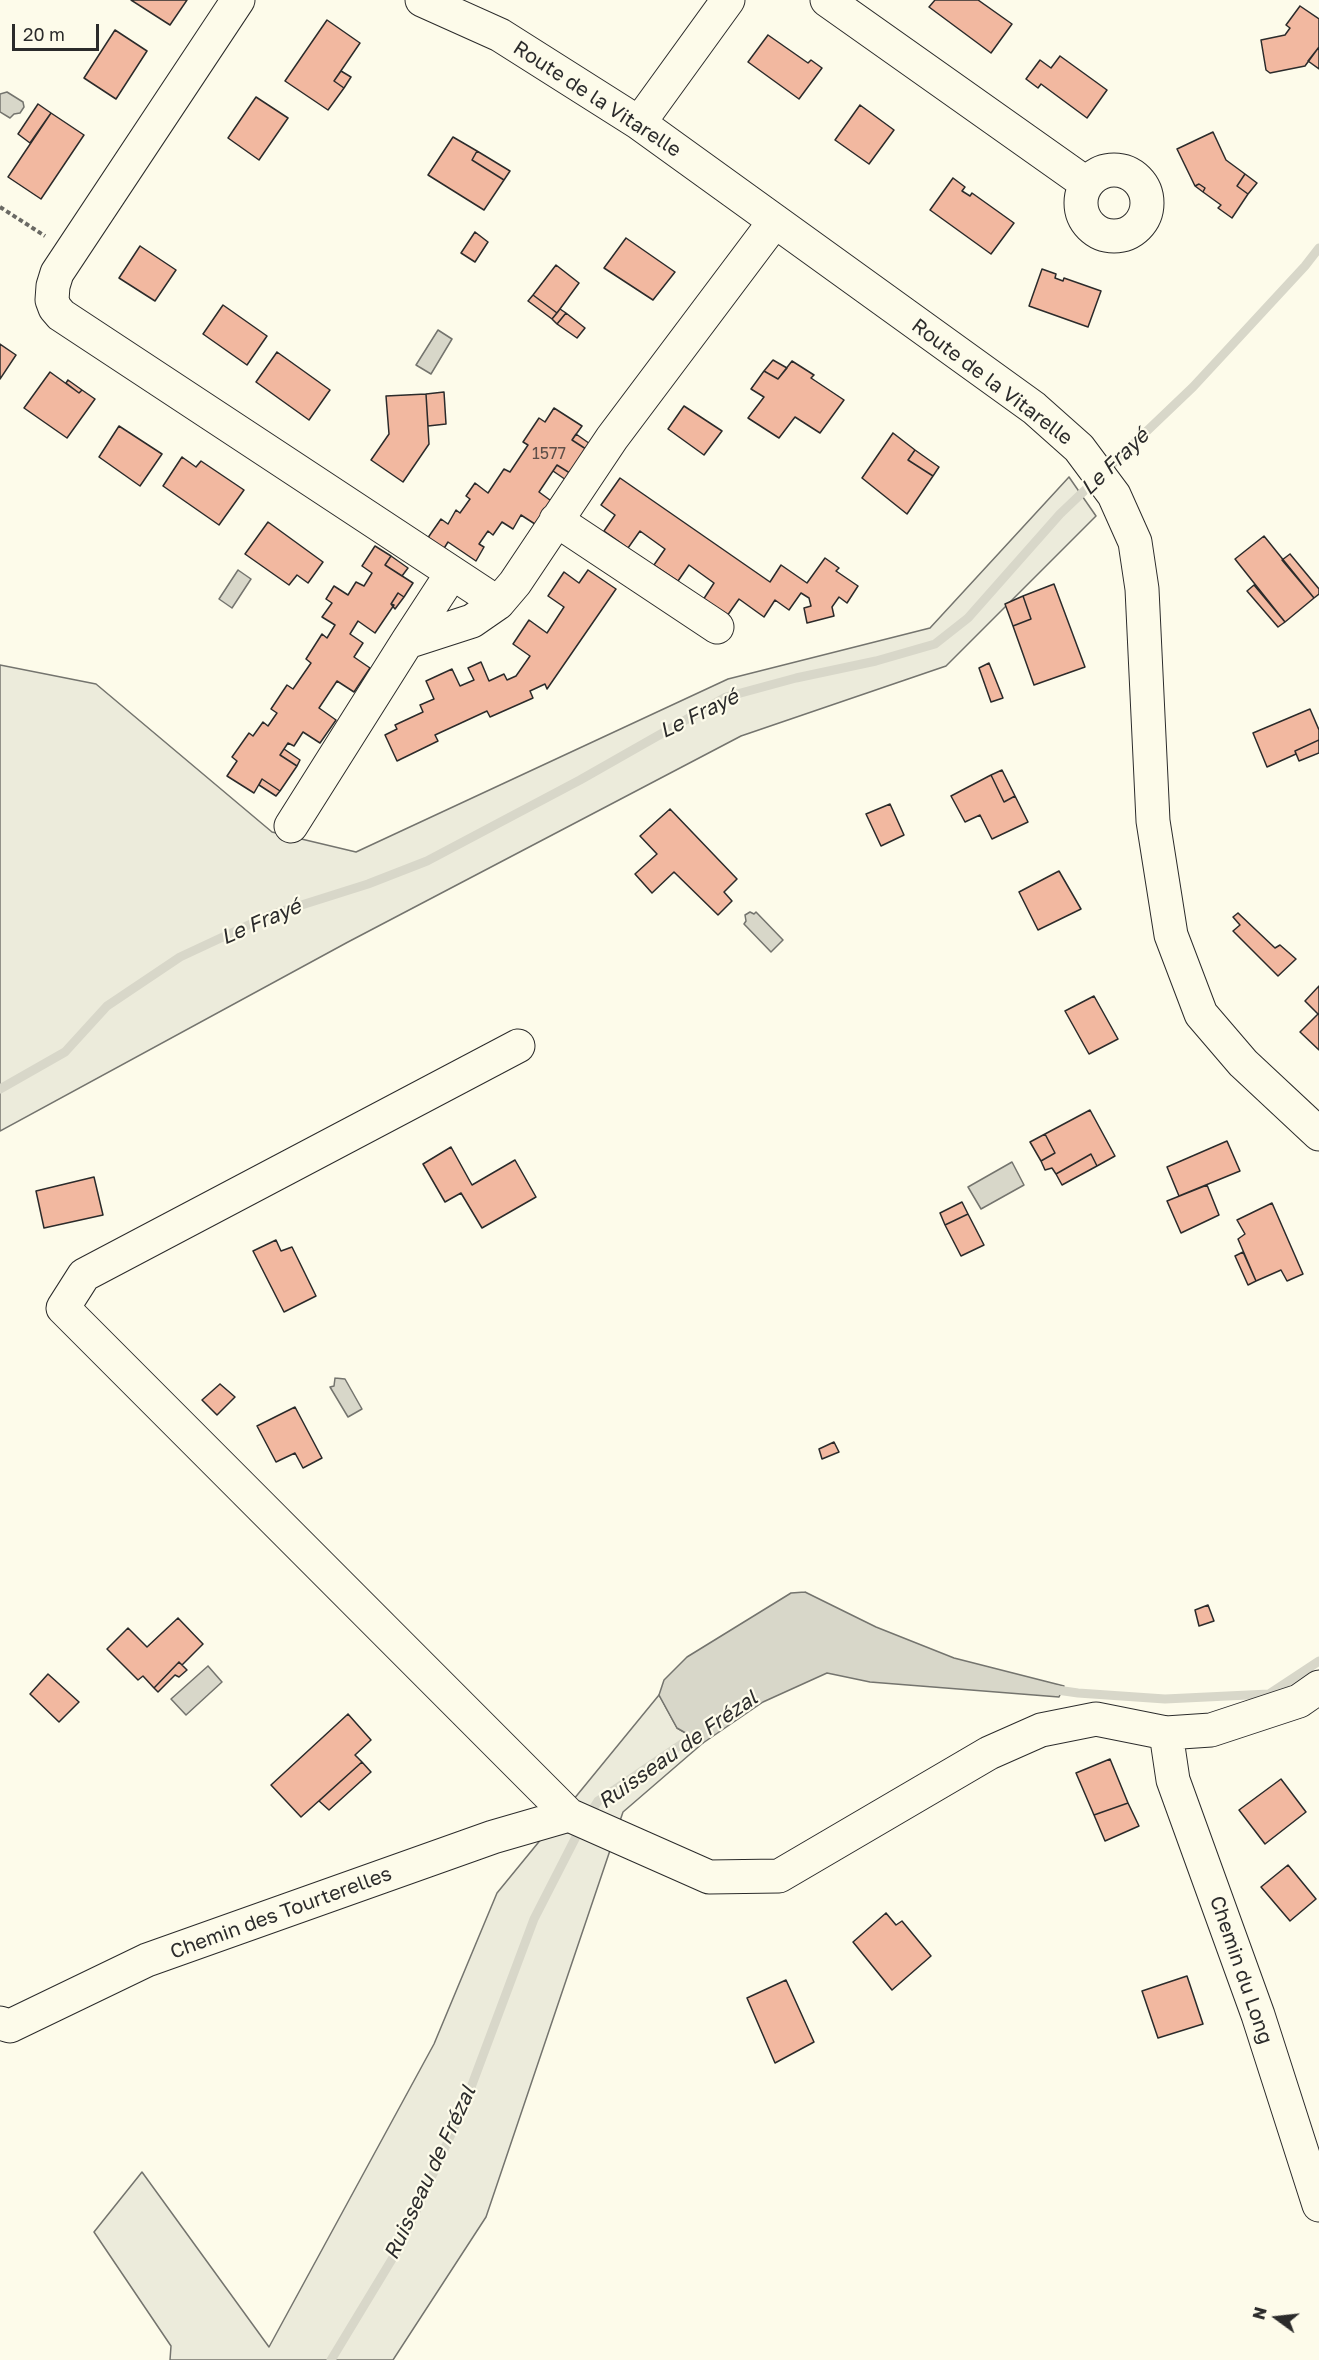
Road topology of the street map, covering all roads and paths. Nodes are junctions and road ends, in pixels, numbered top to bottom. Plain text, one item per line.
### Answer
1 (238, 0) edge
2 (422, 0) edge
3 (728, 0) edge
4 (827, 0) edge
5 (639, 123) junction
6 (1087, 184) dead end
7 (0, 207) edge
8 (775, 221) junction
9 (71, 252) junction
10 (556, 520) junction
11 (452, 573) junction
12 (498, 603) junction
13 (717, 627) dead end
14 (407, 642) junction
15 (291, 826) dead end
16 (518, 1046) dead end
17 (1319, 1134) edge
18 (1319, 1687) edge
19 (1166, 1733) junction
20 (569, 1815) junction
21 (0, 2023) edge
22 (1319, 2205) edge

1 - 9 street
2 - 5 street, Route de la Vitarelle
3 - 5 street
4 - 6 street
5 - 8 street, Route de la Vitarelle
7 - 9 path
8 - 10 street
8 - 17 street, Route de la Vitarelle
9 - 11 street
10 - 12 street
10 - 13 street
11 - 12 street
11 - 14 street
12 - 14 street
14 - 15 street
16 - 20 street
18 - 19 street
19 - 20 street
19 - 22 street, Chemin du Long
20 - 21 street, Chemin des Tourterelles

